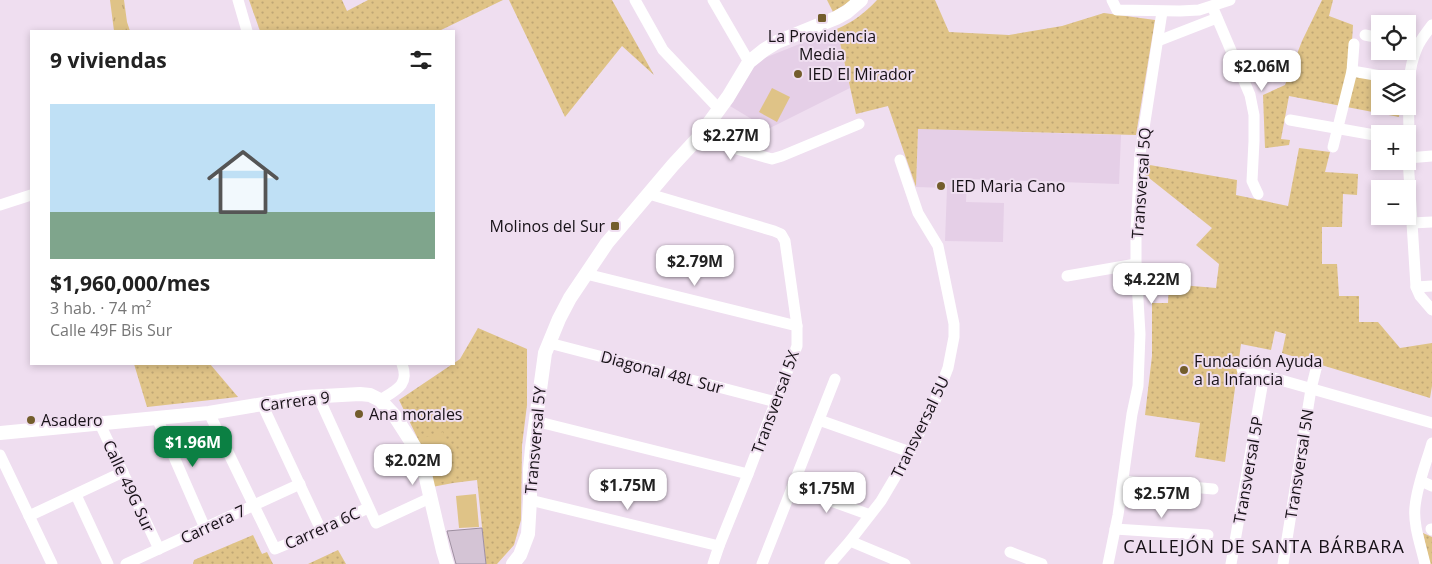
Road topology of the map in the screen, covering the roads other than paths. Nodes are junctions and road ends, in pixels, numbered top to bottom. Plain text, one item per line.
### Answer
1 (238, 0) edge
2 (635, 0) edge
3 (713, 0) edge
4 (861, 0) edge
5 (1230, 0) edge
6 (1114, 5) edge
7 (1212, 6) junction
8 (1162, 12) junction
9 (1217, 18) junction
10 (1432, 25) edge
11 (247, 30) edge
12 (1365, 35) dead end
13 (1371, 36) edge
14 (1158, 40) junction
15 (1416, 42) edge
16 (1354, 44) dead end
17 (749, 62) junction
18 (1352, 71) junction
19 (1371, 74) edge
20 (719, 109) junction
21 (1290, 120) dead end
22 (858, 124) dead end
23 (1338, 128) junction
24 (1371, 134) edge
25 (698, 138) junction
26 (1333, 147) dead end
27 (1432, 156) edge
28 (1416, 157) edge
29 (900, 160) dead end
30 (649, 194) junction
31 (1258, 194) dead end
32 (30, 195) edge
33 (0, 205) edge
34 (1416, 222) edge
35 (1432, 222) edge
36 (1412, 225) edge
37 (1136, 264) junction
38 (586, 274) junction
39 (1066, 276) dead end
40 (1432, 286) edge
41 (1416, 287) junction
42 (1432, 310) edge
43 (797, 326) junction
44 (549, 343) junction
45 (1317, 364) dead end
46 (402, 365) edge
47 (1242, 369) dead end
48 (1264, 375) junction
49 (835, 379) dead end
50 (1311, 389) junction
51 (318, 396) junction
52 (380, 400) junction
53 (776, 402) junction
54 (262, 404) junction
55 (209, 413) junction
56 (157, 418) junction
57 (819, 420) junction
58 (535, 421) junction
59 (1432, 423) edge
60 (100, 424) junction
61 (0, 433) edge
62 (1432, 443) edge
63 (910, 452) junction
64 (0, 455) edge
65 (123, 472) junction
66 (748, 474) junction
67 (1123, 481) junction
68 (1421, 481) junction
69 (300, 484) junction
70 (1432, 486) edge
71 (792, 487) junction
72 (1213, 488) dead end
73 (76, 494) junction
74 (430, 498) junction
75 (530, 500) junction
76 (254, 505) junction
77 (368, 508) junction
78 (29, 516) junction
79 (870, 516) junction
80 (205, 528) junction
81 (1115, 529) junction
82 (321, 530) junction
83 (1208, 535) dead end
84 (850, 541) junction
85 (719, 546) junction
86 (159, 549) junction
87 (1010, 552) dead end
88 (52, 564) edge
89 (108, 564) edge
90 (126, 564) edge
91 (448, 564) edge
92 (513, 564) edge
93 (713, 564) edge
94 (762, 564) edge
95 (830, 564) edge
96 (906, 564) edge
97 (1042, 564) edge
98 (1108, 564) edge
99 (1231, 564) edge
100 (1283, 564) edge
101 (1425, 564) edge

1 - 11 street
2 - 20 street
3 - 17 street
4 - 17 street
5 - 7 street
6 - 8 street
7 - 8 street
7 - 9 street
8 - 14 street, Transversal 5Q
9 - 14 street
9 - 31 street
10 - 15 street
12 - 13 street
14 - 37 street, Transversal 5Q
16 - 18 street
17 - 20 street, Transversal 5Y
18 - 19 street
18 - 23 street
20 - 25 street, Transversal 5Y
21 - 23 street
22 - 25 street
23 - 24 street
23 - 26 street
25 - 30 street, Transversal 5Y
27 - 28 street
29 - 63 street, Transversal 5U
30 - 38 street, Transversal 5Y
30 - 43 street, Transversal 5X
32 - 33 street
34 - 35 street
36 - 41 street
37 - 39 street
37 - 67 street, Transversal 5Q
38 - 43 street
38 - 44 street, Transversal 5Y
40 - 41 street
41 - 42 street
43 - 53 street, Transversal 5X
44 - 53 street, Diagonal 48L Sur
44 - 58 street, Transversal 5Y
45 - 50 street, Transversal 5N
46 - 52 street
47 - 48 street
48 - 50 street
48 - 99 street, Transversal 5P
49 - 57 street
50 - 59 street
50 - 100 street, Transversal 5N
51 - 52 street, Carrera 9
51 - 54 street, Carrera 9
51 - 77 street
52 - 74 street
53 - 66 street, Transversal 5X
54 - 55 street, Carrera 9
54 - 69 street
55 - 56 street, Carrera 9
55 - 76 street
56 - 60 street, Carrera 9
56 - 80 street
57 - 63 street
57 - 71 street
58 - 66 street
58 - 75 street, Transversal 5Y
60 - 61 street, Carrera 9
60 - 65 street, Calle 49G Sur
62 - 68 street
63 - 79 street, Transversal 5U
64 - 78 street
65 - 73 street
65 - 86 street, Calle 49G Sur
66 - 85 street, Transversal 5X
67 - 72 street
67 - 81 street, Transversal 5Q
68 - 70 street
68 - 101 street
69 - 76 street, Carrera 7
69 - 82 street
71 - 79 street
71 - 94 street
73 - 78 street
73 - 89 street
74 - 77 street
74 - 91 street
75 - 85 street
75 - 92 street, Transversal 5Y
76 - 80 street, Carrera 7
76 - 82 street, Carrera 6C
77 - 82 street, Carrera 6C
78 - 88 street
79 - 84 street, Transversal 5U
80 - 86 street, Carrera 7
81 - 83 street
81 - 98 street, Transversal 5Q
84 - 95 street, Transversal 5U
84 - 96 street
85 - 93 street, Transversal 5X
86 - 90 street, Carrera 7
87 - 97 street

